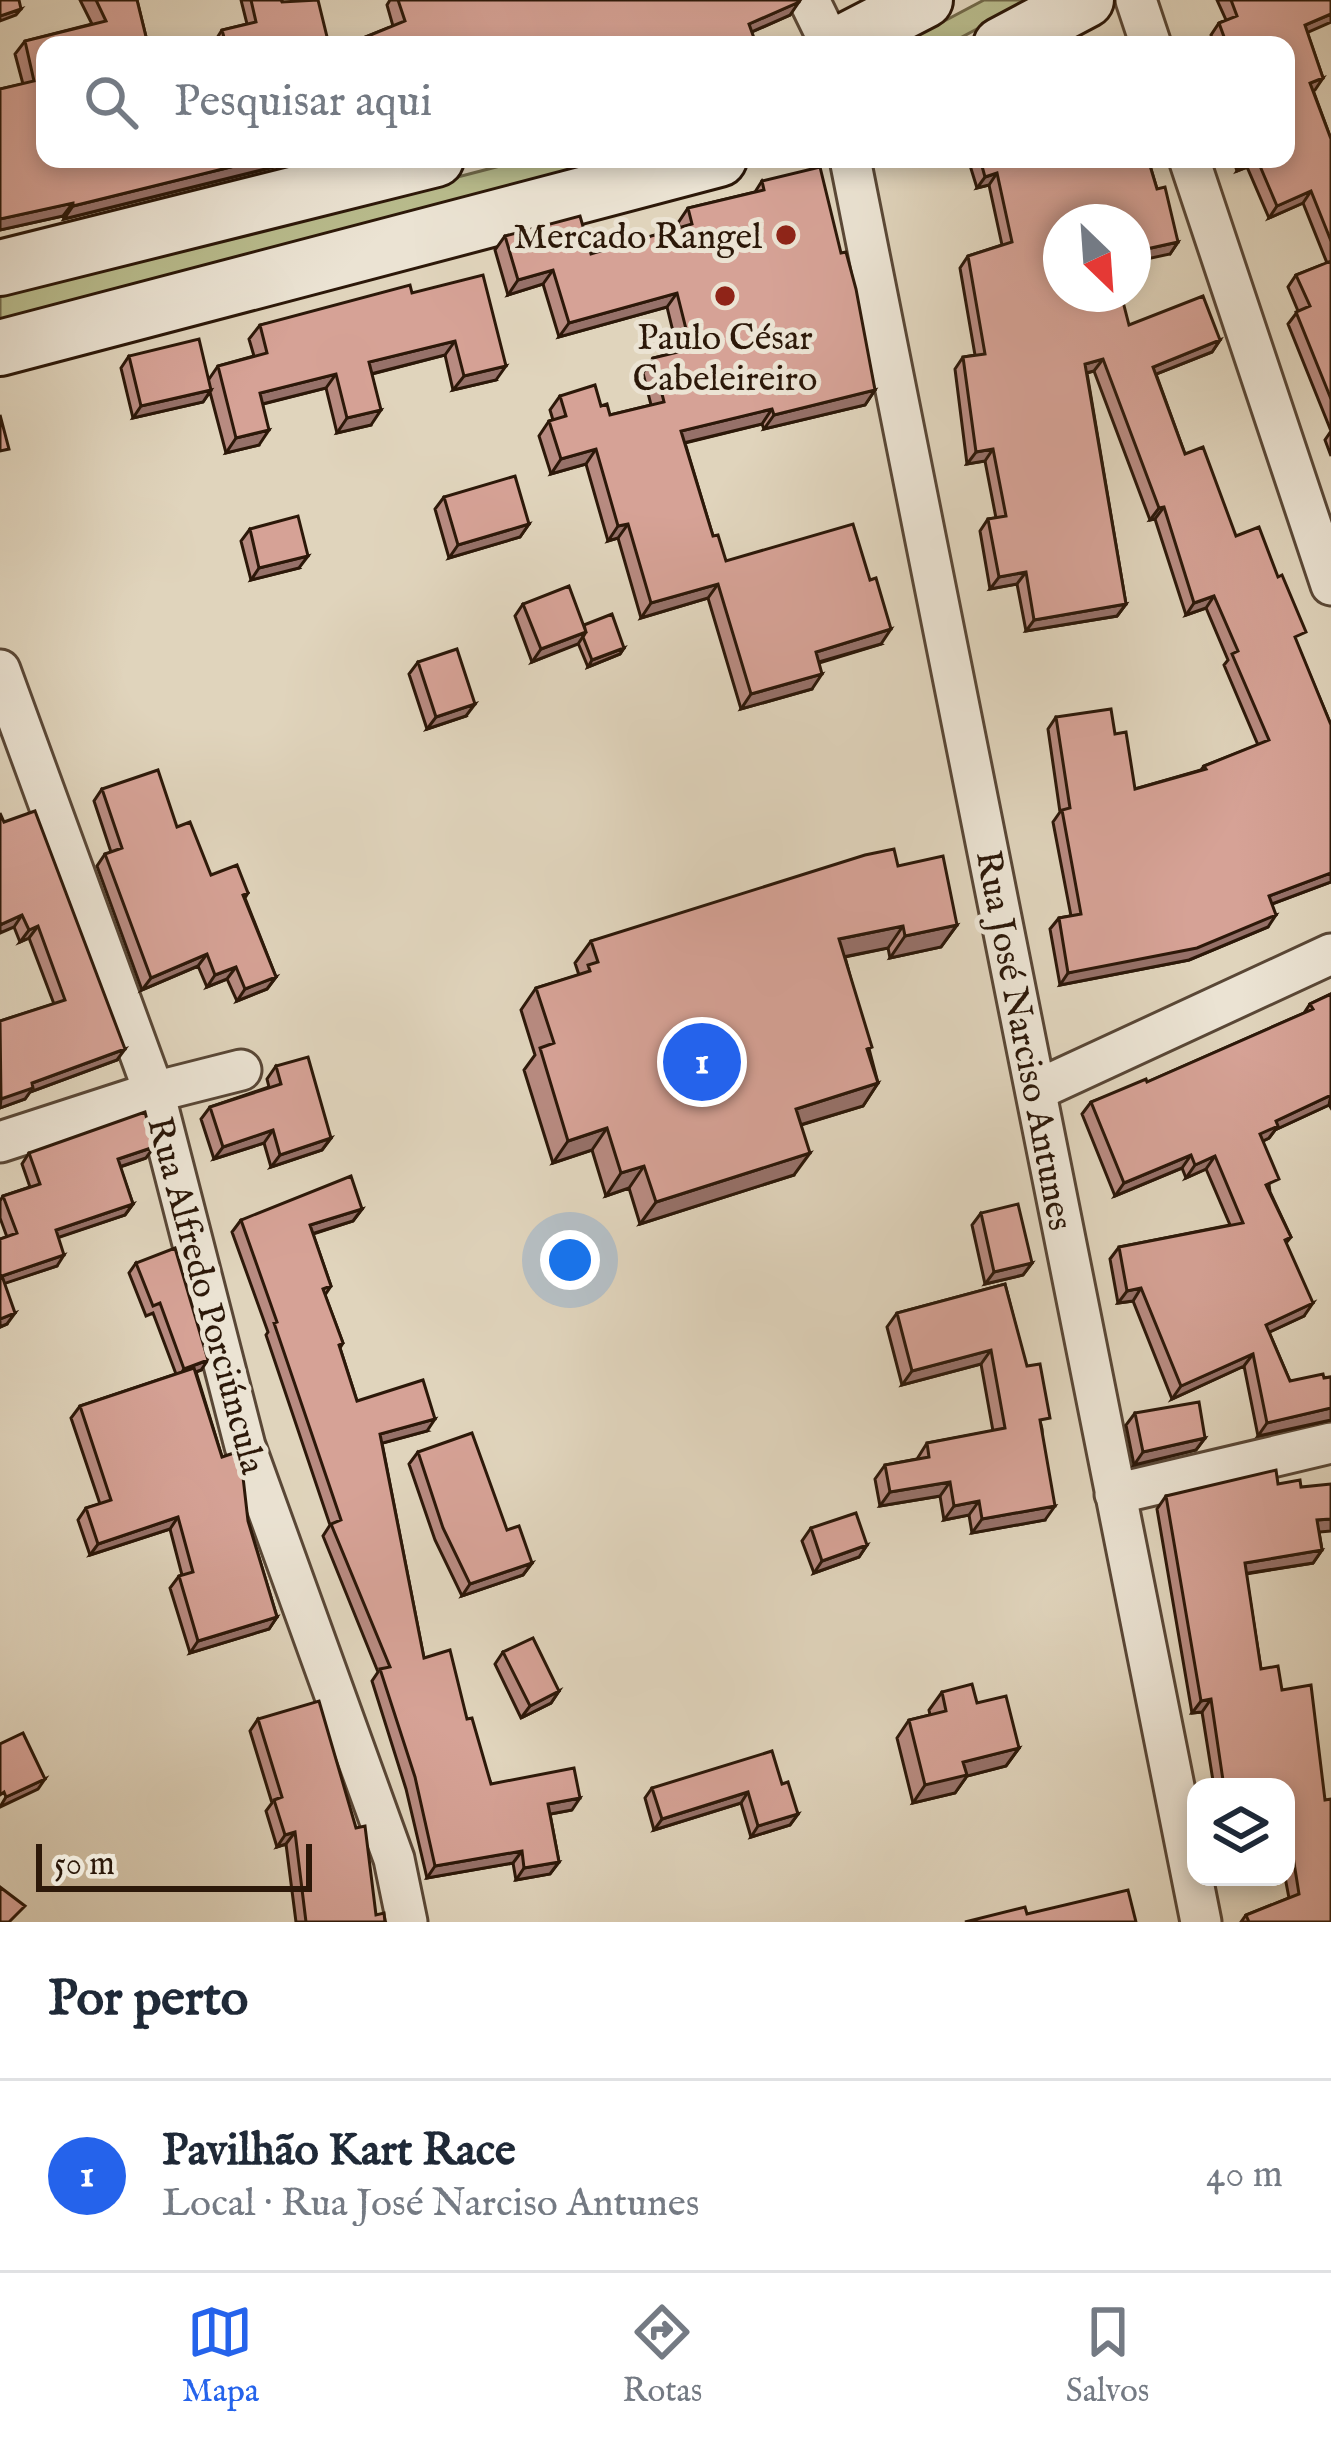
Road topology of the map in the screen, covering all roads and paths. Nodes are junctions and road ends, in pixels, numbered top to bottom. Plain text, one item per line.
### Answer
1 (808, 0) edge
2 (925, 0) edge
3 (1086, 0) edge
4 (1136, 0) edge
5 (829, 36) edge
6 (852, 36) edge
7 (1018, 36) edge
8 (1148, 36) edge
9 (400, 168) edge
10 (685, 168) edge
11 (852, 168) edge
12 (1192, 168) edge
13 (0, 268) edge
14 (0, 348) edge
15 (1331, 585) edge
16 (0, 670) edge
17 (1331, 954) edge
18 (241, 1070) dead end
19 (1037, 1090) junction
20 (154, 1092) junction
21 (0, 1142) edge
22 (1331, 1443) edge
23 (1115, 1494) junction
24 (407, 1922) edge
25 (1202, 1922) edge

1 - 5 street
2 - 6 main road
3 - 7 main road
4 - 8 street
9 - 13 main road
10 - 14 main road
11 - 19 street, Rua José Narciso Antunes
12 - 15 street
16 - 20 street, Rua Alfredo Porciúncula
17 - 19 street
18 - 20 street
19 - 23 street, Rua José Narciso Antunes
20 - 21 street
20 - 24 street, Rua Alfredo Porciúncula
22 - 23 street
23 - 25 street, Rua José Narciso Antunes

